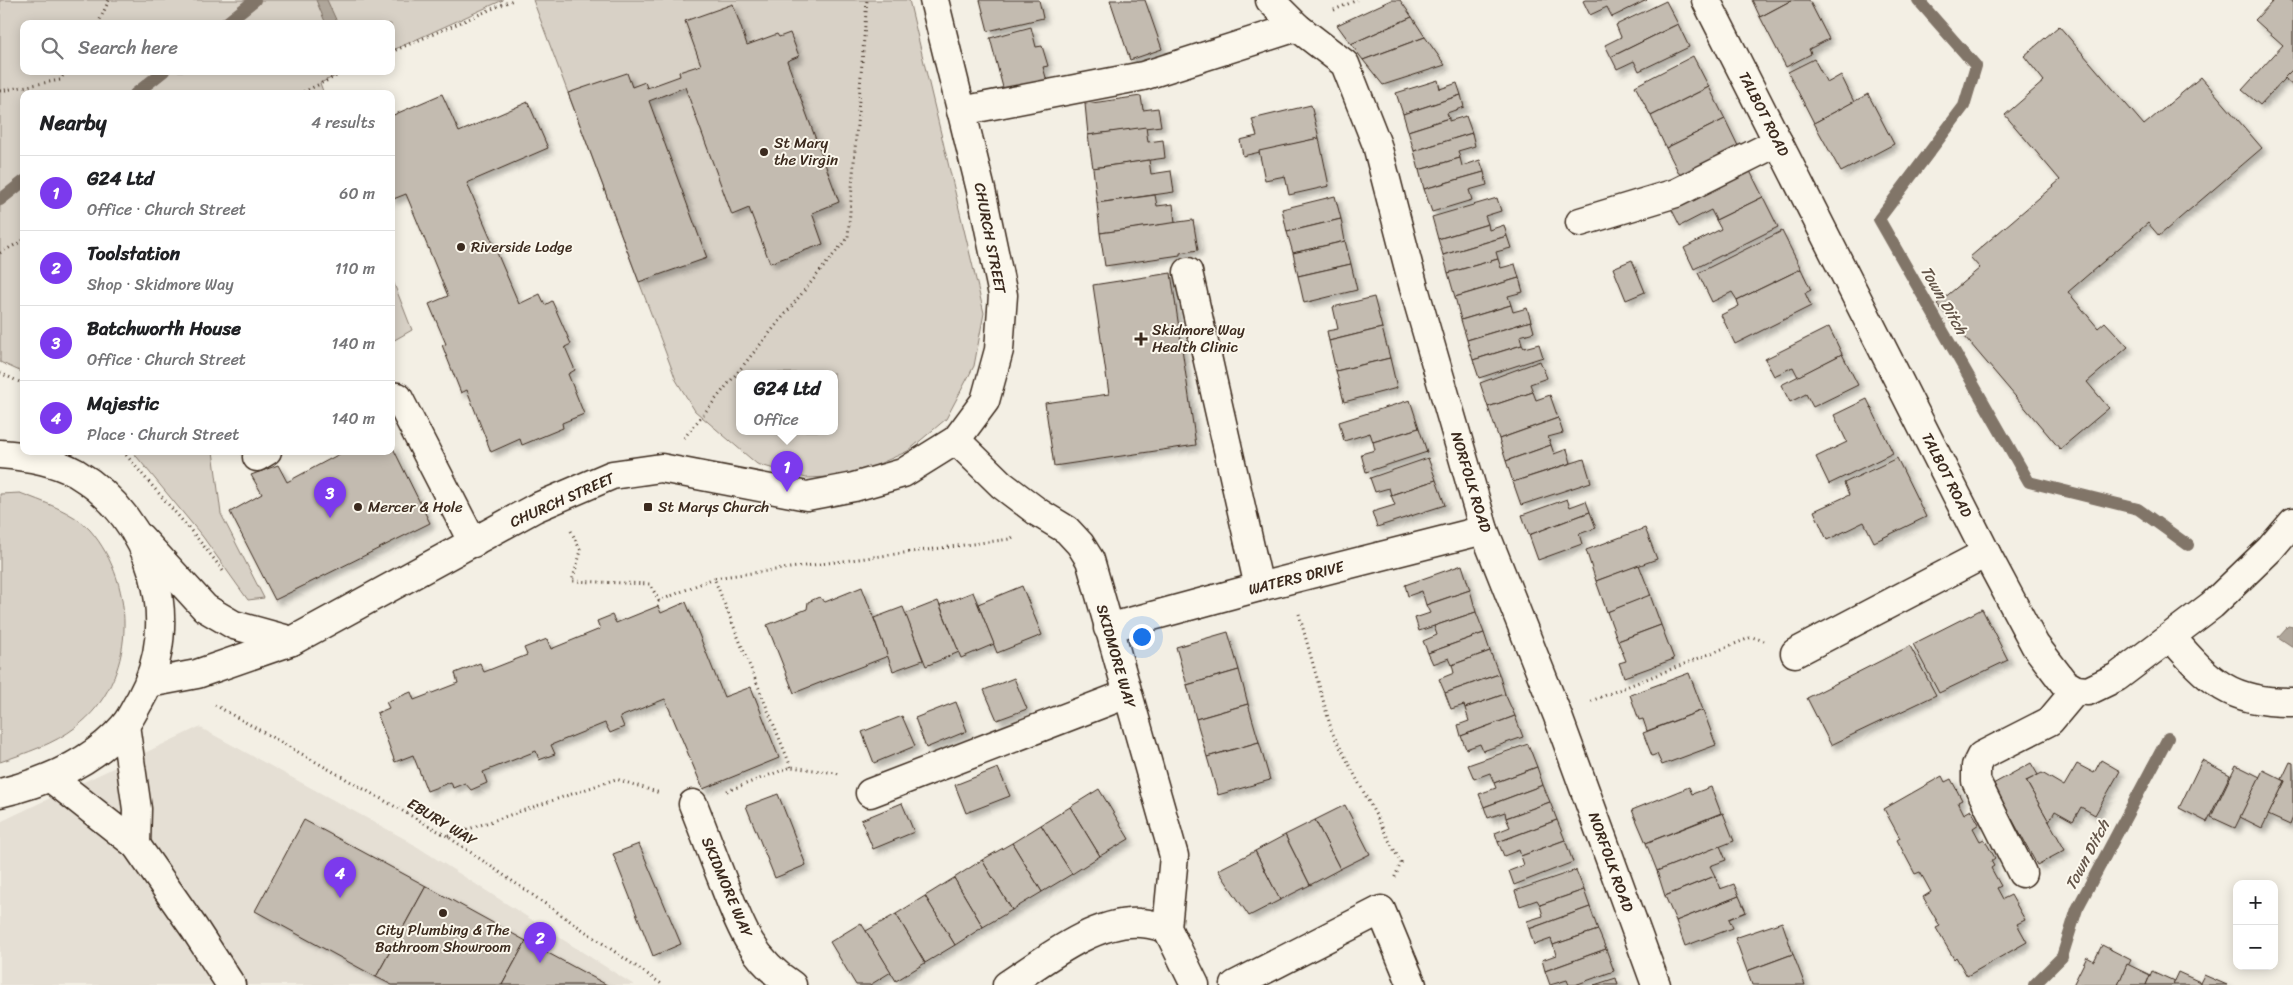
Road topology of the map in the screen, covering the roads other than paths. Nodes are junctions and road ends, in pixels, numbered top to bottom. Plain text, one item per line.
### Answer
1 (934, 0) edge
2 (1270, 0) edge
3 (1706, 0) edge
4 (1297, 27) junction
5 (961, 111) junction
6 (1778, 142) junction
7 (1580, 222) dead end
8 (1188, 272) dead end
9 (395, 397) edge
10 (956, 440) junction
11 (0, 454) edge
12 (2293, 522) edge
13 (1484, 530) junction
14 (139, 536) junction
15 (473, 542) junction
16 (1986, 553) junction
17 (1259, 587) junction
18 (1108, 628) junction
19 (2171, 637) junction
20 (292, 641) junction
21 (1795, 653) road end
22 (149, 683) junction
23 (2076, 690) junction
24 (1127, 694) junction
25 (2293, 702) edge
26 (125, 726) junction
27 (51, 778) junction
28 (0, 793) edge
29 (870, 793) dead end
30 (693, 804) dead end
31 (136, 845) junction
32 (2022, 873) dead end
33 (1167, 928) junction
34 (230, 985) edge
35 (792, 985) edge
36 (1007, 985) edge
37 (1195, 985) edge
38 (1235, 985) edge
39 (1412, 985) edge
40 (1656, 985) edge

1 - 5 street, CHURCH STREET
2 - 4 street, NORFOLK ROAD
3 - 6 street, TALBOT ROAD
4 - 5 street
4 - 13 street, NORFOLK ROAD
5 - 10 street, CHURCH STREET
6 - 7 street
6 - 16 street, TALBOT ROAD
8 - 17 street
9 - 15 street
10 - 15 street, CHURCH STREET
10 - 18 street, SKIDMORE WAY
11 - 14 street
12 - 19 street
13 - 17 street, WATERS DRIVE
13 - 40 street, NORFOLK ROAD
14 - 20 street
14 - 22 street
15 - 20 street, CHURCH STREET
16 - 21 street
16 - 23 street, TALBOT ROAD
17 - 18 street, WATERS DRIVE
18 - 24 street, SKIDMORE WAY
19 - 23 street
19 - 25 street
20 - 22 street, CHURCH STREET
22 - 26 street
23 - 32 street
24 - 29 street
24 - 33 street, SKIDMORE WAY
26 - 27 street
26 - 31 street
27 - 28 street
27 - 31 street
30 - 35 street, SKIDMORE WAY
31 - 34 street
33 - 36 street
33 - 37 street
38 - 39 street

